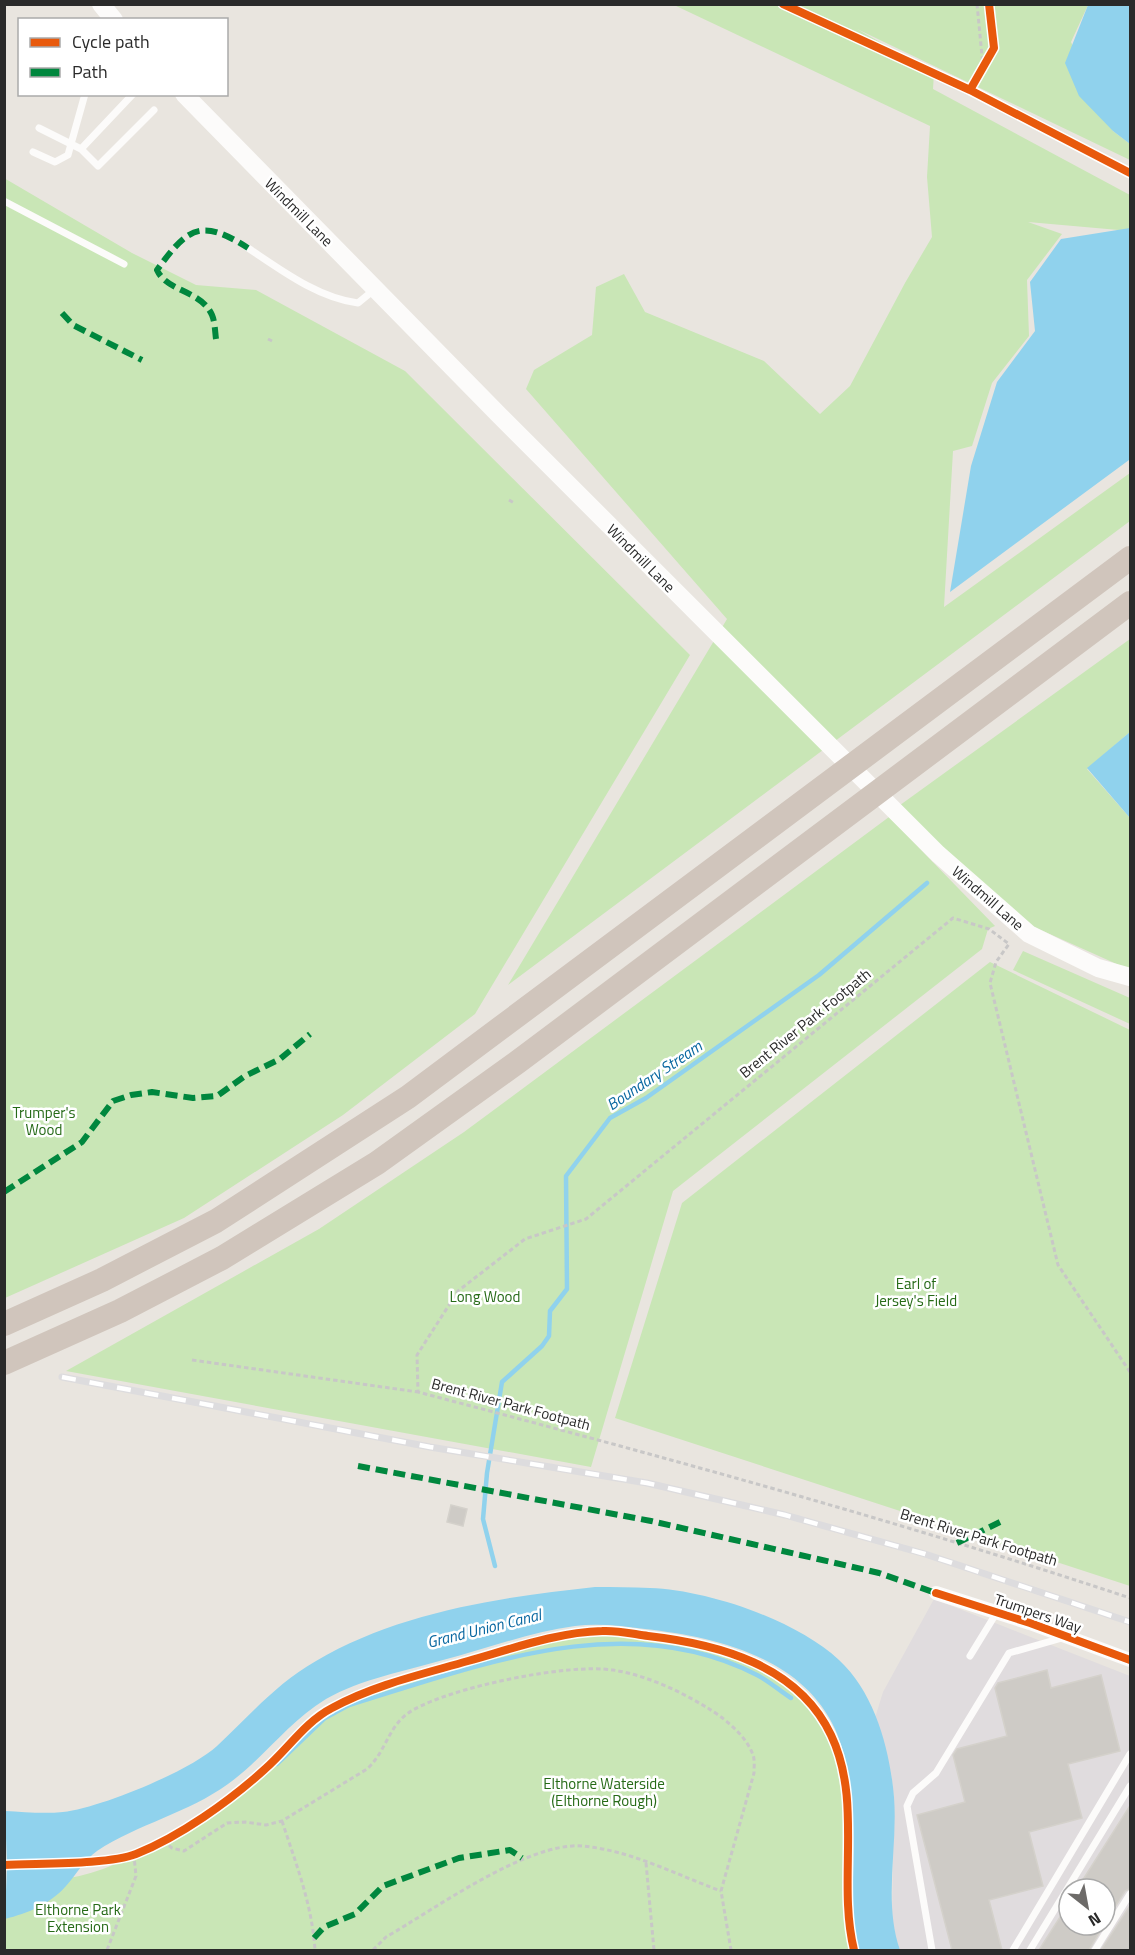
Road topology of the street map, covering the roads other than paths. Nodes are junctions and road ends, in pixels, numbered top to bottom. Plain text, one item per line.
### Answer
1 (101, 4) edge
2 (112, 18) edge
3 (84, 96) edge
4 (130, 96) edge
5 (186, 96) edge
6 (154, 110) dead end
7 (39, 128) dead end
8 (71, 144) junction
9 (81, 148) junction
10 (33, 152) dead end
11 (4, 201) edge
12 (248, 248) dead end
13 (124, 264) dead end
14 (375, 289) junction
15 (1131, 558) edge
16 (1131, 603) edge
17 (1131, 977) edge
18 (4, 1324) edge
19 (4, 1363) edge
20 (936, 1593) dead end
21 (997, 1612) junction
22 (1066, 1636) junction
23 (970, 1656) dead end
24 (1131, 1660) edge
25 (1131, 1754) edge
26 (1131, 1786) edge
27 (1131, 1894) edge
28 (932, 1950) edge
29 (1013, 1950) edge
30 (1030, 1950) edge
31 (1095, 1950) edge

1 - 2 main road
3 - 8 lane
4 - 9 lane
5 - 14 main road, Windmill Lane
6 - 9 lane
7 - 8 lane
8 - 9 lane
8 - 10 lane
11 - 13 lane
12 - 14 lane
14 - 17 main road, Windmill Lane
15 - 18 highway
16 - 19 highway
20 - 21 street, Trumpers Way
21 - 22 street, Trumpers Way
21 - 23 lane
22 - 24 street, Trumpers Way
22 - 28 lane
25 - 29 lane
26 - 30 lane
27 - 31 lane

